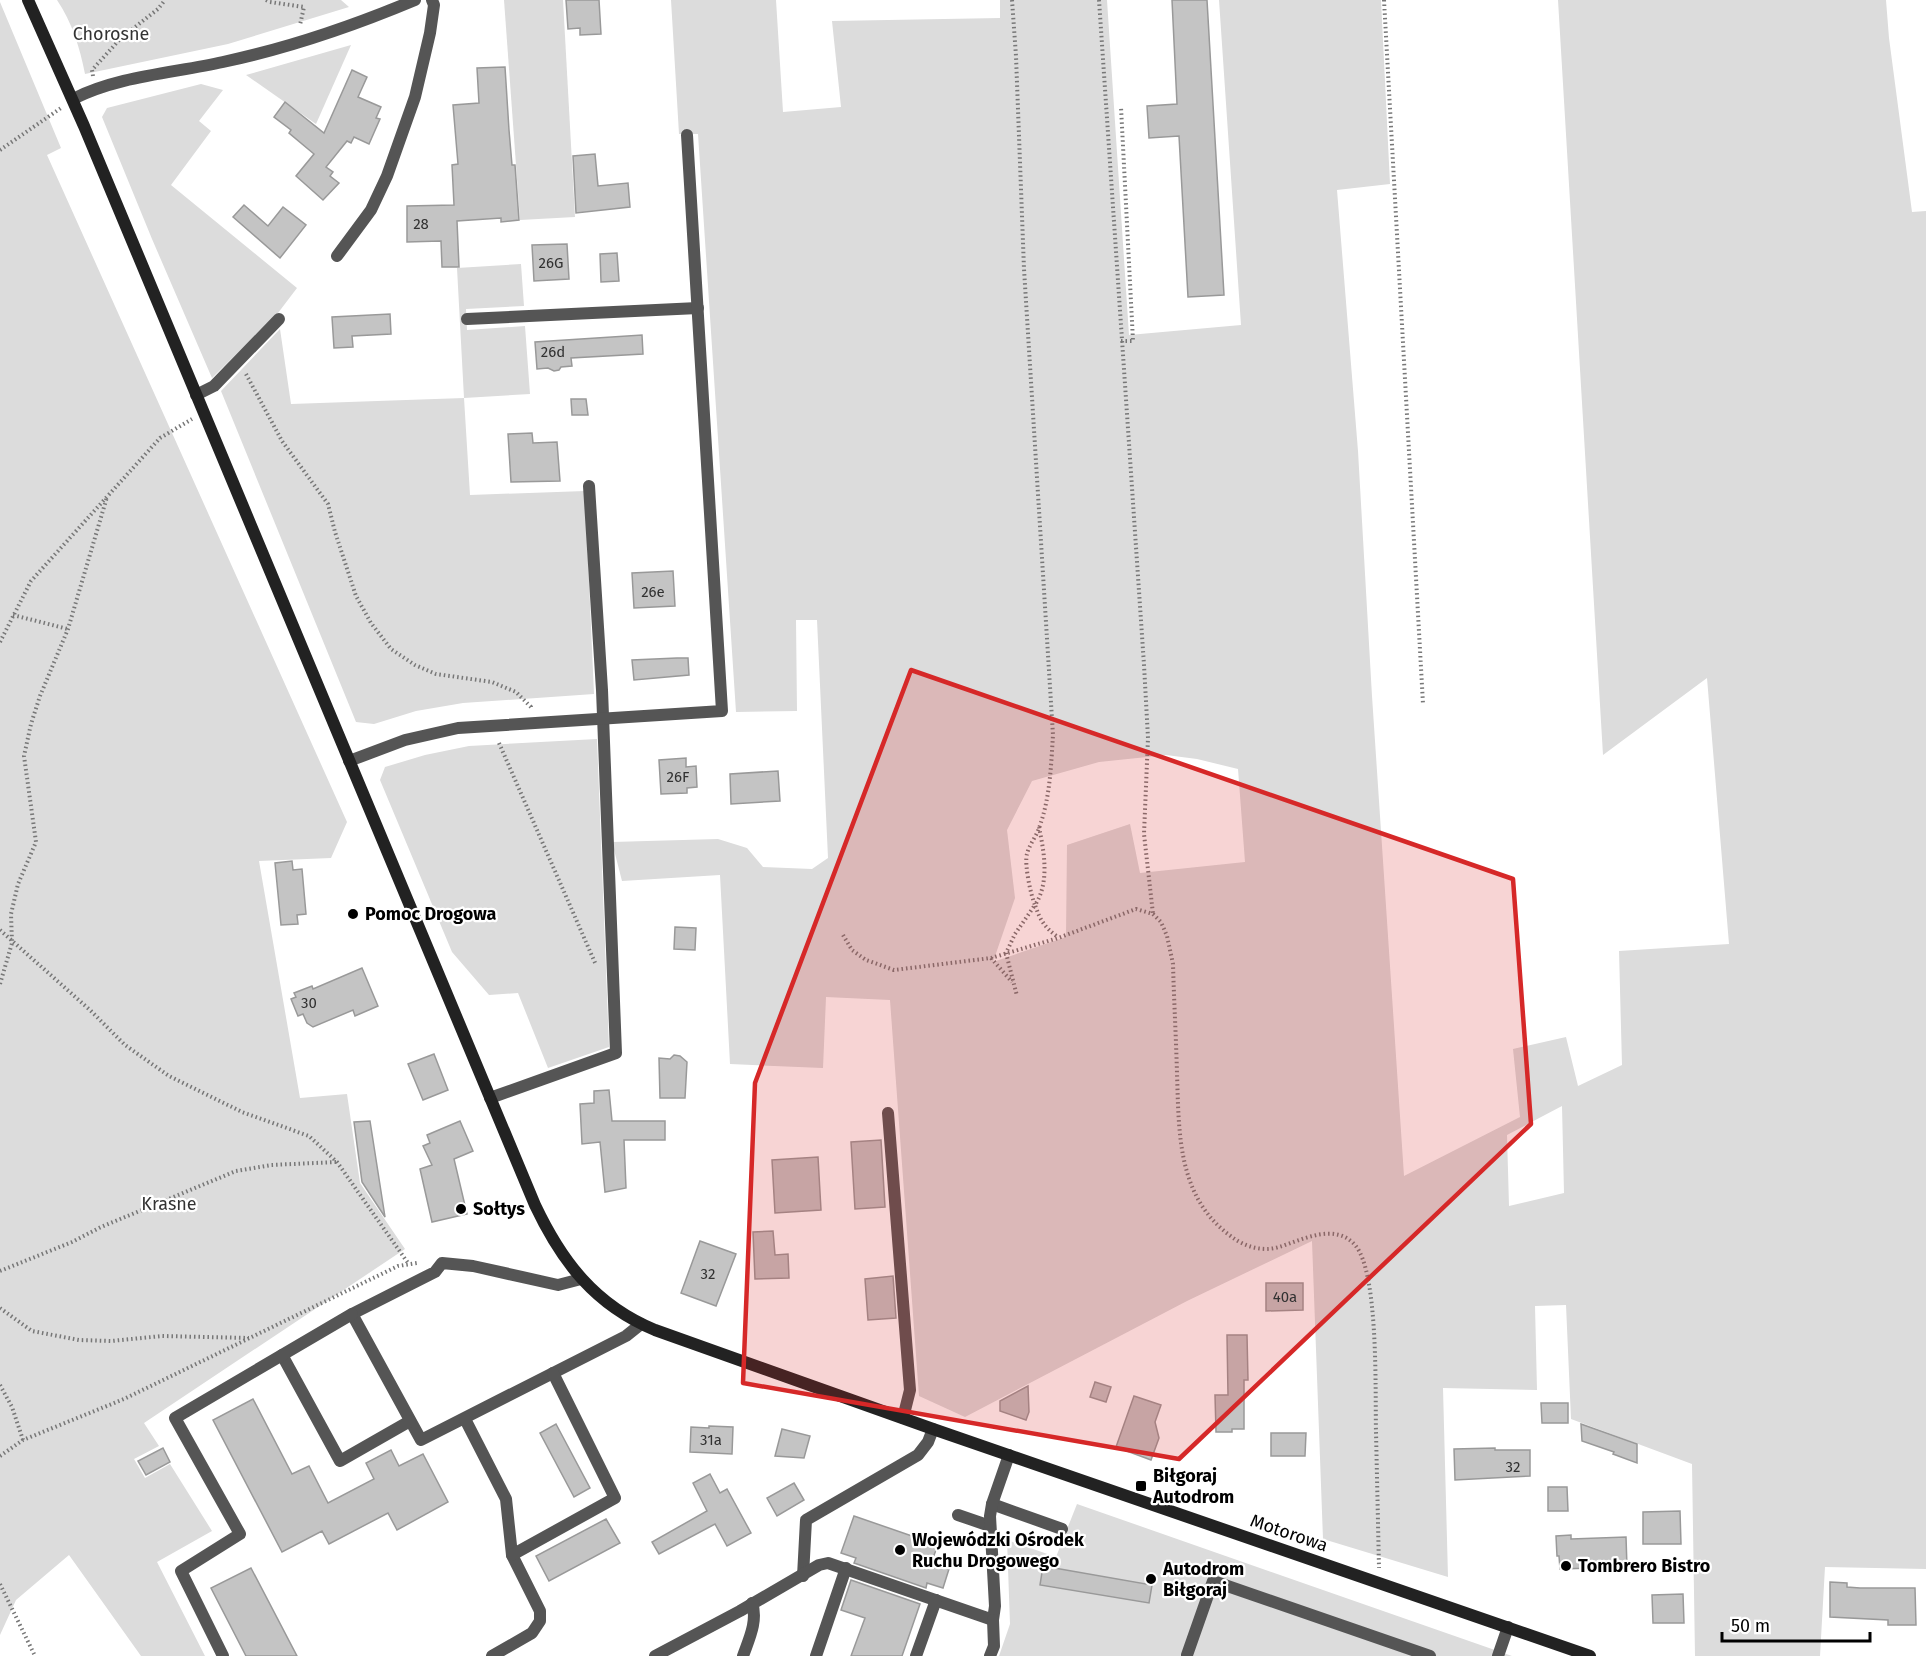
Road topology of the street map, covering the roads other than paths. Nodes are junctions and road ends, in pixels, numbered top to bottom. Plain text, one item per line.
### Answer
1 (28, 0) edge
2 (415, 0) edge
3 (432, 0) edge
4 (73, 99) junction
5 (687, 135) dead end
6 (337, 256) dead end
7 (698, 308) junction
8 (467, 319) dead end
9 (279, 320) dead end
10 (196, 395) junction
11 (589, 486) dead end
12 (604, 718) junction
13 (349, 762) junction
14 (490, 1098) junction
15 (888, 1113) dead end
16 (581, 1279) junction
17 (352, 1314) junction
18 (641, 1324) junction
19 (282, 1355) junction
20 (553, 1373) junction
21 (903, 1418) junction
22 (465, 1419) junction
23 (410, 1421) junction
24 (938, 1430) junction
25 (1009, 1455) junction
26 (992, 1504) junction
27 (958, 1515) dead end
28 (990, 1526) junction
29 (1062, 1528) dead end
30 (512, 1555) junction
31 (846, 1568) junction
32 (803, 1576) junction
33 (936, 1600) junction
34 (752, 1604) junction
35 (993, 1620) junction
36 (1508, 1628) junction
37 (1187, 1655) edge
38 (223, 1656) edge
39 (492, 1656) edge
40 (655, 1656) edge
41 (743, 1656) edge
42 (816, 1656) edge
43 (916, 1656) edge
44 (990, 1656) edge
45 (1430, 1656) edge
46 (1498, 1656) edge
47 (1590, 1656) edge

1 - 4 street, Motorowa
2 - 4 street
3 - 6 street
4 - 10 street, Motorowa
5 - 7 street
7 - 8 street
7 - 12 street
9 - 10 street
10 - 13 street, Motorowa
11 - 12 street
12 - 13 street
12 - 14 street
13 - 14 street, Motorowa
14 - 16 street, Motorowa
15 - 21 street
16 - 17 street
16 - 18 street, Motorowa
17 - 19 street
17 - 23 street
18 - 20 street
18 - 21 street, Motorowa
19 - 23 street
19 - 38 street
20 - 22 street
20 - 30 street
21 - 24 street, Motorowa
22 - 23 street
22 - 30 street
24 - 25 street, Motorowa
24 - 32 street
25 - 26 street
25 - 36 street, Motorowa
26 - 28 street
26 - 29 street
27 - 28 street
28 - 35 street
30 - 39 street
31 - 32 street
31 - 33 street
31 - 42 street
32 - 34 street
33 - 35 street
33 - 43 street
34 - 40 street
34 - 41 street
35 - 44 street
36 - 46 street
36 - 47 street, Motorowa
37 - 45 street

